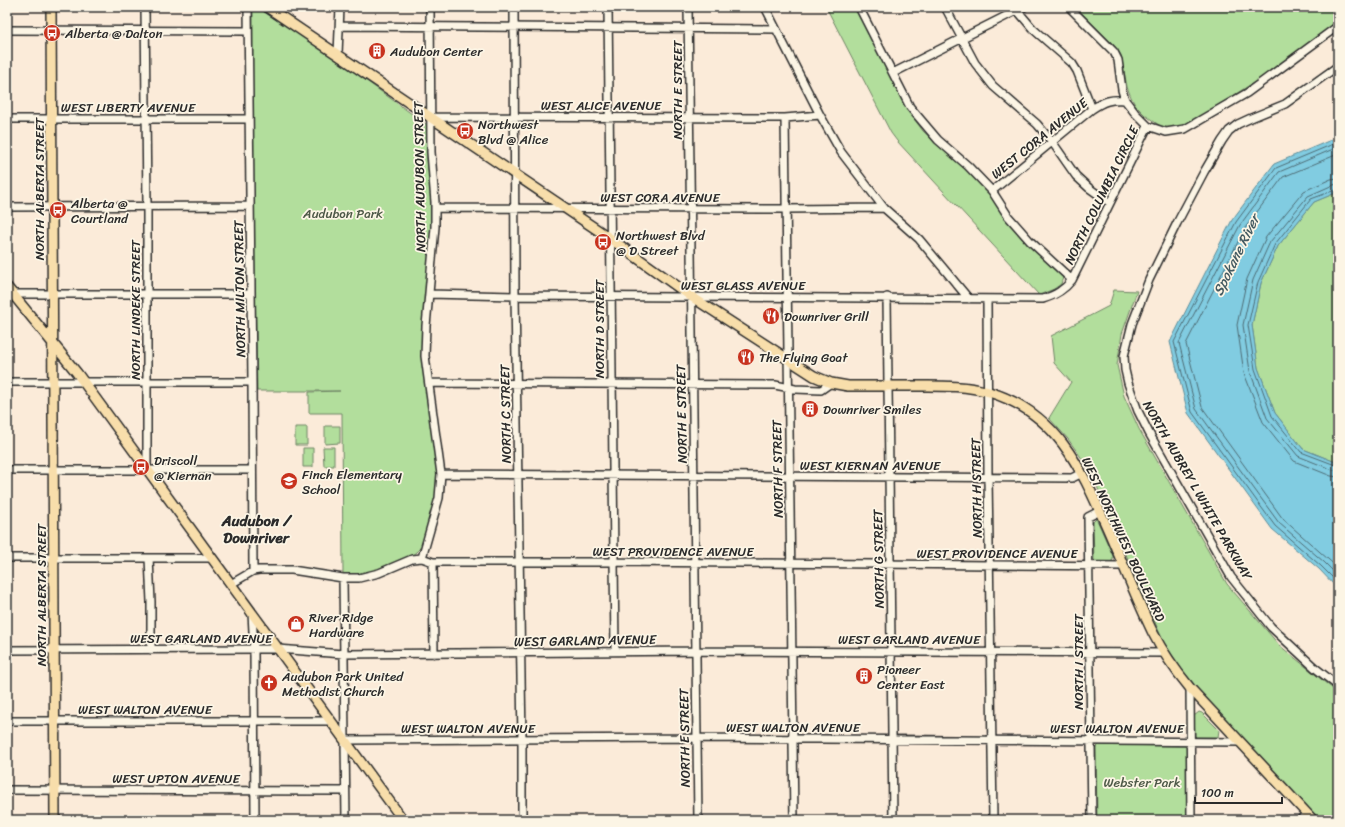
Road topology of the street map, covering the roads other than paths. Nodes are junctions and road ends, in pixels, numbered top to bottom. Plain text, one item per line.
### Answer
1 (51, 7) edge
2 (145, 7) edge
3 (248, 7) edge
4 (267, 7) edge
5 (340, 7) edge
6 (430, 7) edge
7 (514, 7) edge
8 (608, 7) edge
9 (688, 7) edge
10 (765, 7) edge
11 (859, 7) edge
12 (945, 7) edge
13 (1069, 7) edge
14 (1021, 9) edge
15 (340, 26) junction
16 (1338, 26) edge
17 (430, 27) junction
18 (514, 28) junction
19 (608, 28) junction
20 (689, 29) junction
21 (7, 30) edge
22 (51, 30) junction
23 (776, 30) junction
24 (146, 31) junction
25 (248, 31) junction
26 (961, 38) junction
27 (338, 54) junction
28 (1338, 66) edge
29 (893, 73) junction
30 (1125, 100) junction
31 (1092, 109) junction
32 (820, 115) junction
33 (430, 117) junction
34 (515, 117) junction
35 (688, 117) junction
36 (146, 118) junction
37 (609, 118) junction
38 (786, 118) junction
39 (7, 119) edge
40 (51, 119) junction
41 (249, 119) junction
42 (1148, 126) junction
43 (1053, 143) junction
44 (515, 175) junction
45 (992, 191) junction
46 (1110, 203) junction
47 (250, 206) junction
48 (7, 207) edge
49 (52, 207) junction
50 (147, 207) junction
51 (515, 207) junction
52 (435, 208) junction
53 (884, 208) junction
54 (566, 209) junction
55 (610, 209) junction
56 (691, 209) junction
57 (787, 209) junction
58 (611, 239) junction
59 (1072, 280) junction
60 (9, 292) edge
61 (52, 294) junction
62 (147, 294) junction
63 (251, 294) junction
64 (429, 294) junction
65 (1057, 294) joint
66 (515, 296) junction
67 (610, 296) junction
68 (692, 297) junction
69 (788, 297) junction
70 (886, 297) junction
71 (969, 299) junction
72 (987, 299) junction
73 (52, 305) junction
74 (32, 317) junction
75 (52, 343) junction
76 (789, 360) junction
77 (52, 370) junction
78 (77, 373) junction
79 (7, 382) edge
80 (52, 382) junction
81 (84, 382) junction
82 (147, 382) junction
83 (252, 382) junction
84 (429, 383) junction
85 (517, 383) junction
86 (831, 383) junction
87 (611, 384) junction
88 (692, 384) junction
89 (888, 386) junction
90 (788, 387) junction
91 (988, 391) junction
92 (7, 470) edge
93 (52, 470) junction
94 (147, 470) junction
95 (252, 470) junction
96 (1082, 473) junction
97 (441, 474) junction
98 (518, 474) junction
99 (613, 475) junction
100 (694, 475) junction
101 (789, 476) junction
102 (889, 476) junction
103 (988, 477) junction
104 (1100, 511) junction
105 (7, 558) edge
106 (53, 558) junction
107 (149, 558) junction
108 (212, 558) junction
109 (422, 558) junction
110 (433, 562) junction
111 (519, 562) junction
112 (614, 562) junction
113 (695, 563) junction
114 (790, 564) junction
115 (891, 564) junction
116 (990, 565) junction
117 (1088, 566) junction
118 (1124, 566) junction
119 (253, 571) junction
120 (343, 578) junction
121 (231, 584) junction
122 (252, 613) junction
123 (278, 649) junction
124 (7, 650) edge
125 (54, 650) junction
126 (151, 650) junction
127 (254, 650) junction
128 (615, 651) junction
129 (696, 651) junction
130 (792, 651) junction
131 (892, 651) junction
132 (520, 652) junction
133 (990, 652) junction
134 (1090, 653) junction
135 (1164, 653) junction
136 (343, 654) junction
137 (434, 654) junction
138 (1338, 686) edge
139 (1190, 688) junction
140 (7, 721) edge
141 (55, 721) junction
142 (254, 722) junction
143 (331, 722) junction
144 (696, 738) junction
145 (793, 738) junction
146 (892, 739) junction
147 (345, 740) junction
148 (522, 740) junction
149 (991, 740) junction
150 (1090, 740) junction
151 (1190, 741) junction
152 (1240, 742) junction
153 (7, 790) edge
154 (55, 790) junction
155 (255, 791) junction
156 (346, 791) junction
157 (1310, 817) edge
158 (55, 820) edge
159 (255, 820) edge
160 (346, 820) edge
161 (403, 820) edge
162 (522, 820) edge
163 (698, 820) edge
164 (794, 820) edge
165 (893, 820) edge
166 (993, 820) edge
167 (1092, 820) edge
168 (1191, 820) edge
169 (1300, 820) edge

1 - 22 main road, NORTH ALBERTA STREET
2 - 24 street, NORTH LINDEKE STREET
3 - 25 street, NORTH MILTON STREET
4 - 27 main road, WEST NORTHWEST BOULEVARD
5 - 15 street
6 - 17 street, NORTH AUDUBON STREET
7 - 18 street, NORTH C STREET
8 - 19 street, NORTH D STREET
9 - 20 street, NORTH E STREET
10 - 23 street
11 - 29 street
12 - 26 street
13 - 30 street, NORTH COLUMBIA CIRCLE
14 - 26 street
14 - 31 street
15 - 17 street
15 - 27 street
16 - 42 street
17 - 18 street
17 - 33 street, NORTH AUDUBON STREET
18 - 19 street
18 - 34 street, NORTH C STREET
19 - 20 street
19 - 37 street, NORTH D STREET
20 - 23 street
20 - 35 street, NORTH E STREET
21 - 22 street
22 - 24 street
22 - 40 main road, NORTH ALBERTA STREET
23 - 32 street
24 - 25 street
24 - 36 street, NORTH LINDEKE STREET
25 - 41 street, NORTH MILTON STREET
26 - 29 street
26 - 43 street
27 - 33 main road, WEST NORTHWEST BOULEVARD
28 - 138 street, NORTH AUBREY L WHITE PARKWAY
29 - 45 street
30 - 31 street, WEST CORA AVENUE
30 - 42 street, NORTH COLUMBIA CIRCLE
31 - 43 street, WEST CORA AVENUE
32 - 38 street, WEST ALICE AVENUE
32 - 53 street
33 - 34 street, WEST ALICE AVENUE
33 - 44 main road, WEST NORTHWEST BOULEVARD
33 - 52 street, NORTH AUDUBON STREET
34 - 37 street, WEST ALICE AVENUE
34 - 44 street, NORTH C STREET
35 - 37 street, WEST ALICE AVENUE
35 - 38 street, WEST ALICE AVENUE
35 - 56 street, NORTH E STREET
36 - 40 street, WEST LIBERTY AVENUE
36 - 41 street, WEST LIBERTY AVENUE
36 - 50 street, NORTH LINDEKE STREET
37 - 55 street, NORTH D STREET
38 - 57 street, NORTH F STREET
39 - 40 street, WEST LIBERTY AVENUE
40 - 49 main road, NORTH ALBERTA STREET
41 - 47 street, NORTH MILTON STREET
42 - 46 street, NORTH COLUMBIA CIRCLE
43 - 45 street, WEST CORA AVENUE
43 - 46 street
44 - 51 street, NORTH C STREET
44 - 54 main road, WEST NORTHWEST BOULEVARD
45 - 59 street
46 - 59 street, NORTH COLUMBIA CIRCLE
47 - 50 street
47 - 63 street, NORTH MILTON STREET
48 - 49 street
49 - 50 street
49 - 61 main road, NORTH ALBERTA STREET
50 - 62 street, NORTH LINDEKE STREET
51 - 52 street, WEST CORA AVENUE
51 - 54 street, WEST CORA AVENUE
51 - 66 street, NORTH C STREET
52 - 64 street, NORTH AUDUBON STREET
53 - 57 street, WEST CORA AVENUE
53 - 71 street
54 - 55 street, WEST CORA AVENUE
54 - 58 main road, WEST NORTHWEST BOULEVARD
55 - 56 street, WEST CORA AVENUE
55 - 58 street, NORTH D STREET
56 - 57 street, WEST CORA AVENUE
56 - 68 street, NORTH E STREET
57 - 69 street, NORTH F STREET
58 - 67 street, NORTH D STREET
58 - 68 main road, WEST NORTHWEST BOULEVARD
59 - 65 street, NORTH COLUMBIA CIRCLE
60 - 61 street
60 - 74 main road
61 - 62 street
61 - 73 main road, NORTH ALBERTA STREET
62 - 63 street
62 - 82 street, NORTH LINDEKE STREET
63 - 83 street, NORTH MILTON STREET
64 - 66 street, WEST GLASS AVENUE
64 - 84 street, NORTH AUDUBON STREET
65 - 72 street, WEST GLASS AVENUE
66 - 67 street, WEST GLASS AVENUE
66 - 85 street, NORTH C STREET
67 - 68 street, WEST GLASS AVENUE
67 - 87 street, NORTH D STREET
68 - 69 street, WEST GLASS AVENUE
68 - 76 main road, WEST NORTHWEST BOULEVARD
68 - 88 street, NORTH E STREET
69 - 70 street, WEST GLASS AVENUE
69 - 76 street, NORTH F STREET
70 - 71 street, WEST GLASS AVENUE
70 - 89 street, NORTH G STREET
71 - 72 street, WEST GLASS AVENUE
72 - 91 street, NORTH H STREET
73 - 75 main road, NORTH ALBERTA STREET
73 - 78 main road
74 - 75 main road
74 - 77 main road, NORTH ALBERTA STREET
75 - 77 main road, NORTH ALBERTA STREET
75 - 78 main road
76 - 86 main road, WEST NORTHWEST BOULEVARD
76 - 90 street, NORTH F STREET
77 - 80 main road, NORTH ALBERTA STREET
78 - 81 main road
79 - 80 street
80 - 81 street
80 - 93 main road, NORTH ALBERTA STREET
81 - 82 street
81 - 94 main road
82 - 83 street
82 - 94 street, NORTH LINDEKE STREET
83 - 95 street, NORTH MILTON STREET
84 - 85 street
84 - 97 street, NORTH AUDUBON STREET
85 - 87 street
85 - 98 street, NORTH C STREET
86 - 89 main road, WEST NORTHWEST BOULEVARD
86 - 90 street
87 - 88 street
87 - 99 street, NORTH D STREET
88 - 90 street
88 - 100 street, NORTH E STREET
89 - 91 main road, WEST NORTHWEST BOULEVARD
89 - 102 street, NORTH G STREET
90 - 101 street, NORTH F STREET
91 - 96 main road, WEST NORTHWEST BOULEVARD
91 - 103 street, NORTH H STREET
92 - 93 street
93 - 94 street
93 - 106 main road, NORTH ALBERTA STREET
94 - 95 street
94 - 108 main road
95 - 119 street, NORTH MILTON STREET
96 - 103 street, WEST KIERNAN AVENUE
96 - 104 main road, WEST NORTHWEST BOULEVARD
97 - 98 street, WEST KIERNAN AVENUE
97 - 109 street, NORTH AUDUBON STREET
98 - 99 street, WEST KIERNAN AVENUE
98 - 111 street, NORTH C STREET
99 - 100 street, WEST KIERNAN AVENUE
99 - 112 street, NORTH D STREET
100 - 101 street, WEST KIERNAN AVENUE
100 - 113 street, NORTH E STREET
101 - 102 street, WEST KIERNAN AVENUE
101 - 114 street, NORTH F STREET
102 - 103 street, WEST KIERNAN AVENUE
102 - 115 street, NORTH G STREET
103 - 116 street, NORTH H STREET
104 - 117 street, NORTH I STREET
104 - 118 main road, WEST NORTHWEST BOULEVARD
105 - 106 street
106 - 107 street
106 - 125 main road, NORTH ALBERTA STREET
107 - 108 street
107 - 126 street
108 - 121 main road
109 - 110 street, WEST PROVIDENCE AVENUE
109 - 120 street
110 - 111 street, WEST PROVIDENCE AVENUE
110 - 137 street
111 - 112 street, WEST PROVIDENCE AVENUE
111 - 132 street, NORTH C STREET
112 - 113 street, WEST PROVIDENCE AVENUE
112 - 128 street, NORTH D STREET
113 - 114 street, WEST PROVIDENCE AVENUE
113 - 129 street, NORTH E STREET
114 - 115 street, WEST PROVIDENCE AVENUE
114 - 130 street, NORTH F STREET
115 - 116 street, WEST PROVIDENCE AVENUE
115 - 131 street, NORTH G STREET
116 - 117 street, WEST PROVIDENCE AVENUE
116 - 133 street, NORTH H STREET
117 - 118 street, WEST PROVIDENCE AVENUE
117 - 134 street, NORTH I STREET
118 - 135 main road, WEST NORTHWEST BOULEVARD
119 - 120 street
119 - 121 street
120 - 136 street
121 - 122 main road
122 - 123 main road
122 - 127 street
123 - 127 street, WEST GARLAND AVENUE
123 - 136 street, WEST GARLAND AVENUE
123 - 143 main road
124 - 125 street, WEST GARLAND AVENUE
125 - 126 street, WEST GARLAND AVENUE
125 - 141 main road, NORTH ALBERTA STREET
126 - 127 street, WEST GARLAND AVENUE
127 - 142 street
128 - 129 street, WEST GARLAND AVENUE
128 - 132 street, WEST GARLAND AVENUE
129 - 130 street, WEST GARLAND AVENUE
129 - 144 street, NORTH E STREET
130 - 131 street, WEST GARLAND AVENUE
130 - 145 street, NORTH F STREET
131 - 133 street, WEST GARLAND AVENUE
131 - 146 street, NORTH G STREET
132 - 137 street, WEST GARLAND AVENUE
132 - 148 street, NORTH C STREET
133 - 134 street, WEST GARLAND AVENUE
133 - 149 street, NORTH H STREET
134 - 135 street, WEST GARLAND AVENUE
134 - 150 street, NORTH I STREET
135 - 139 main road, WEST NORTHWEST BOULEVARD
136 - 137 street, WEST GARLAND AVENUE
136 - 147 street
139 - 151 street
139 - 152 main road, WEST NORTHWEST BOULEVARD
140 - 141 street, WEST WALTON AVENUE
141 - 142 street, WEST WALTON AVENUE
141 - 154 main road, NORTH ALBERTA STREET
142 - 143 street, WEST WALTON AVENUE
142 - 155 street
143 - 147 main road
144 - 145 street, WEST WALTON AVENUE
144 - 148 street, WEST WALTON AVENUE
144 - 163 street, NORTH E STREET
145 - 146 street, WEST WALTON AVENUE
145 - 164 street, NORTH F STREET
146 - 149 street, WEST WALTON AVENUE
146 - 165 street, NORTH G STREET
147 - 148 street, WEST WALTON AVENUE
147 - 156 street
147 - 161 main road
148 - 162 street, NORTH C STREET
149 - 150 street, WEST WALTON AVENUE
149 - 166 street, NORTH H STREET
150 - 151 street, WEST WALTON AVENUE
150 - 167 street, NORTH I STREET
151 - 152 street, WEST WALTON AVENUE
151 - 168 street
152 - 157 main road, WEST NORTHWEST BOULEVARD
153 - 154 street, WEST UPTON AVENUE
154 - 155 street, WEST UPTON AVENUE
154 - 158 main road, NORTH ALBERTA STREET
155 - 156 street, WEST UPTON AVENUE
155 - 159 street
156 - 160 street
157 - 169 street

